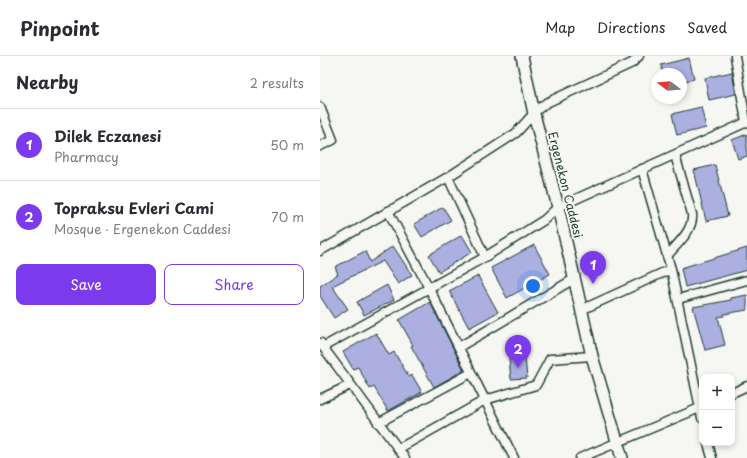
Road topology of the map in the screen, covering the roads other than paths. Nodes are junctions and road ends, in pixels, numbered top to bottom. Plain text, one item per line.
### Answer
1 (522, 56) edge
2 (639, 56) edge
3 (735, 56) edge
4 (320, 107) edge
5 (534, 114) junction
6 (747, 122) edge
7 (320, 146) edge
8 (675, 154) junction
9 (642, 169) junction
10 (448, 177) junction
11 (558, 207) junction
12 (388, 211) junction
13 (320, 251) edge
14 (667, 256) junction
15 (485, 257) junction
16 (671, 269) junction
17 (574, 279) junction
18 (747, 280) edge
19 (429, 288) junction
20 (678, 299) junction
21 (581, 310) junction
22 (321, 344) edge
23 (459, 347) junction
24 (592, 356) junction
25 (471, 373) junction
26 (350, 385) junction
27 (747, 386) edge
28 (735, 392) edge
29 (699, 398) edge
30 (320, 399) edge
31 (485, 400) junction
32 (699, 408) edge
33 (378, 423) junction
34 (618, 442) junction
35 (709, 446) edge
36 (398, 449) junction
37 (405, 458) edge
38 (514, 458) edge
39 (580, 458) edge
40 (622, 458) edge
41 (712, 458) edge

1 - 5 street, Ergenekon Caddesi
2 - 5 street
3 - 6 street
4 - 7 street
5 - 10 street
5 - 11 street, Ergenekon Caddesi
6 - 8 street
8 - 9 street
8 - 14 street
9 - 11 street
9 - 14 street
10 - 12 street
10 - 15 street
11 - 15 street
11 - 17 street, Ergenekon Caddesi
12 - 13 street
12 - 19 street
14 - 16 street
15 - 19 street
16 - 20 street
16 - 21 street
17 - 21 street, Ergenekon Caddesi
17 - 23 street
18 - 20 street
19 - 22 street
19 - 23 street
20 - 29 street
21 - 24 street, Ergenekon Caddesi
22 - 26 street
23 - 25 street
24 - 31 street
24 - 34 street, Ergenekon Caddesi
25 - 31 street
25 - 33 street
26 - 30 street
26 - 33 street
27 - 28 street
31 - 36 street
31 - 38 street
32 - 34 street
33 - 36 street
34 - 39 street
34 - 40 street, Ergenekon Caddesi
35 - 41 street
36 - 37 street

